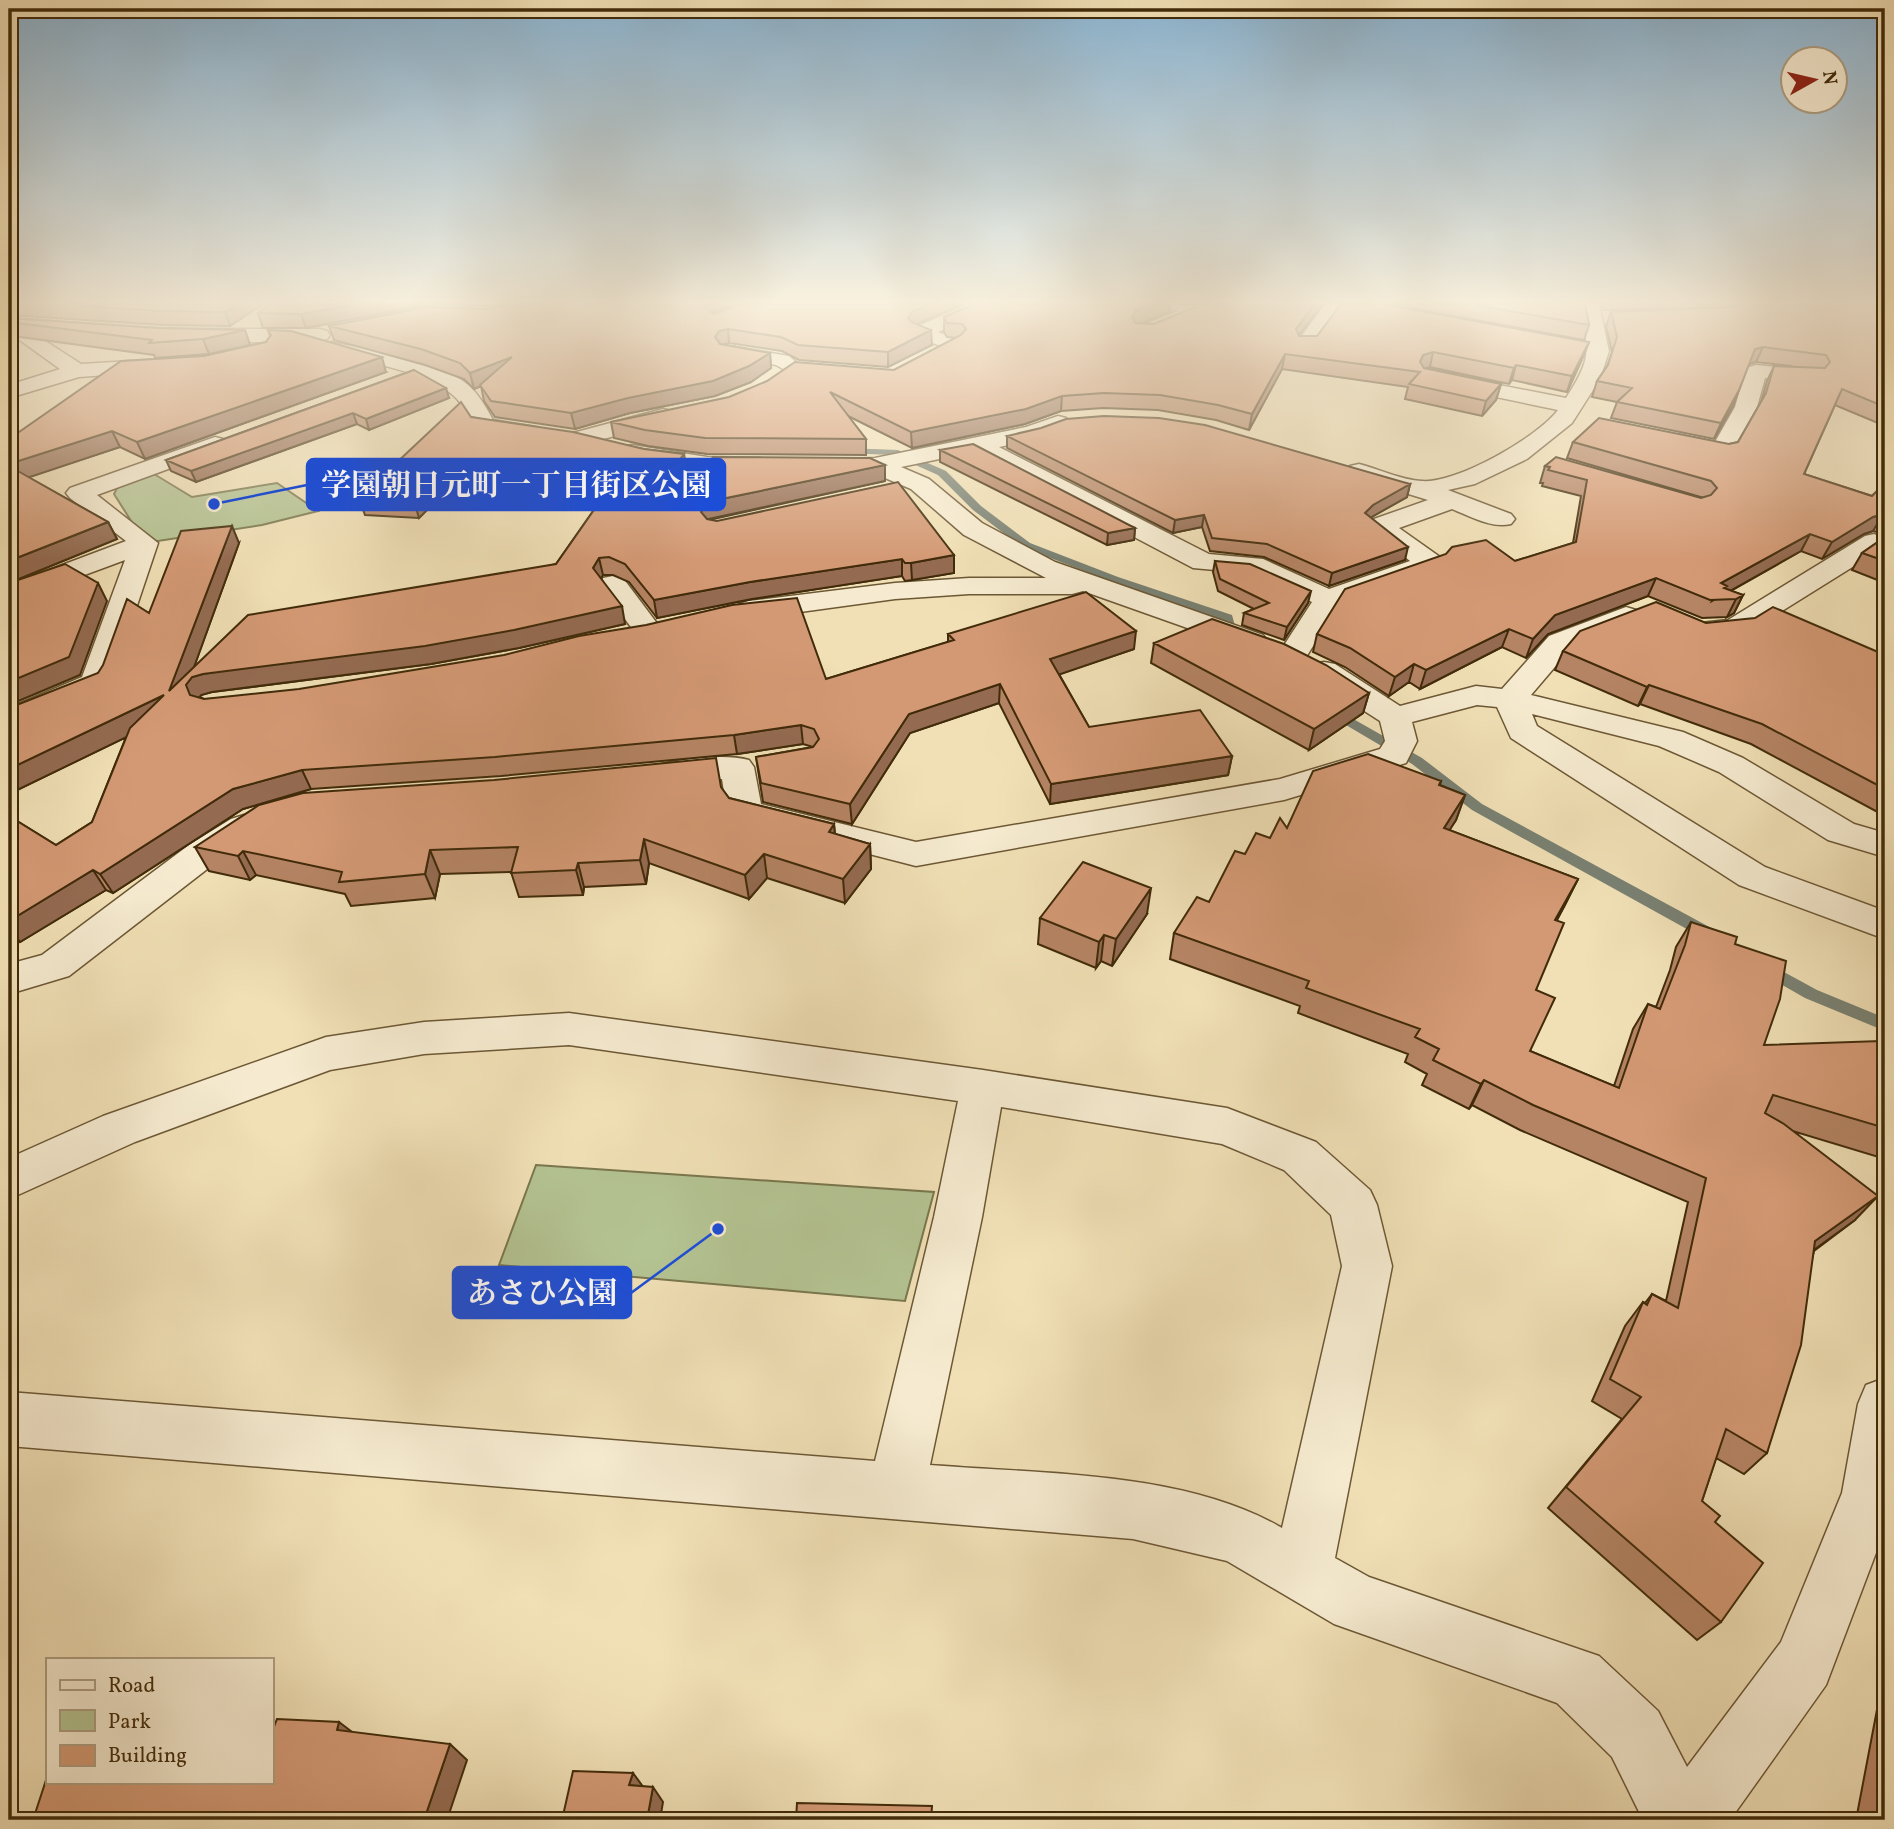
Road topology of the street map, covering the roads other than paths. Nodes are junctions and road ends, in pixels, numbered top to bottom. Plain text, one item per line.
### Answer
1 (458, 389) edge
2 (1481, 389) edge
3 (1582, 389) edge
4 (1751, 389) edge
5 (687, 411) edge
6 (1568, 412) junction
7 (1075, 420) edge
8 (1590, 424) edge
9 (236, 436) edge
10 (1656, 437) edge
11 (577, 439) junction
12 (977, 445) junction
13 (1519, 454) junction
14 (1544, 462) dead end
15 (707, 464) junction
16 (785, 465) edge
17 (811, 465) edge
18 (875, 466) junction
19 (1344, 467) edge
20 (920, 484) junction
21 (1422, 489) junction
22 (884, 492) edge
23 (1451, 501) junction
24 (670, 514) edge
25 (1502, 519) dead end
26 (1874, 542) edge
27 (145, 543) junction
28 (613, 584) dead end
29 (1095, 586) junction
30 (9, 595) edge
31 (1328, 599) junction
32 (722, 615) edge
33 (648, 632) edge
34 (1292, 656) junction
35 (1510, 698) junction
36 (1395, 717) junction
37 (9, 720) edge
38 (632, 776) edge
39 (278, 812) edge
40 (1885, 845) edge
41 (1885, 925) edge
42 (9, 979) edge
43 (982, 1087) junction
44 (9, 1179) edge
45 (1885, 1404) edge
46 (9, 1419) edge
47 (896, 1490) junction
48 (1301, 1572) junction
49 (1678, 1820) edge
50 (1689, 1820) edge

1 - 11 street
2 - 6 street
3 - 6 street
4 - 10 street
5 - 11 street
6 - 8 street
6 - 13 street
7 - 12 street
9 - 27 street
11 - 15 street
12 - 18 street
12 - 31 street
13 - 14 street
13 - 21 street
15 - 16 street
15 - 24 street
17 - 18 street
18 - 20 street
19 - 21 street
20 - 22 street
20 - 29 street
21 - 23 street
23 - 25 street
23 - 31 street
26 - 35 street
27 - 30 street
27 - 37 street
28 - 33 street
29 - 32 street
29 - 34 street
31 - 34 street
34 - 36 street
35 - 36 street
35 - 40 street
35 - 41 street
36 - 38 street
39 - 42 street
43 - 44 street
43 - 47 street
43 - 48 street
45 - 50 street
46 - 47 street
47 - 48 street
48 - 49 street

